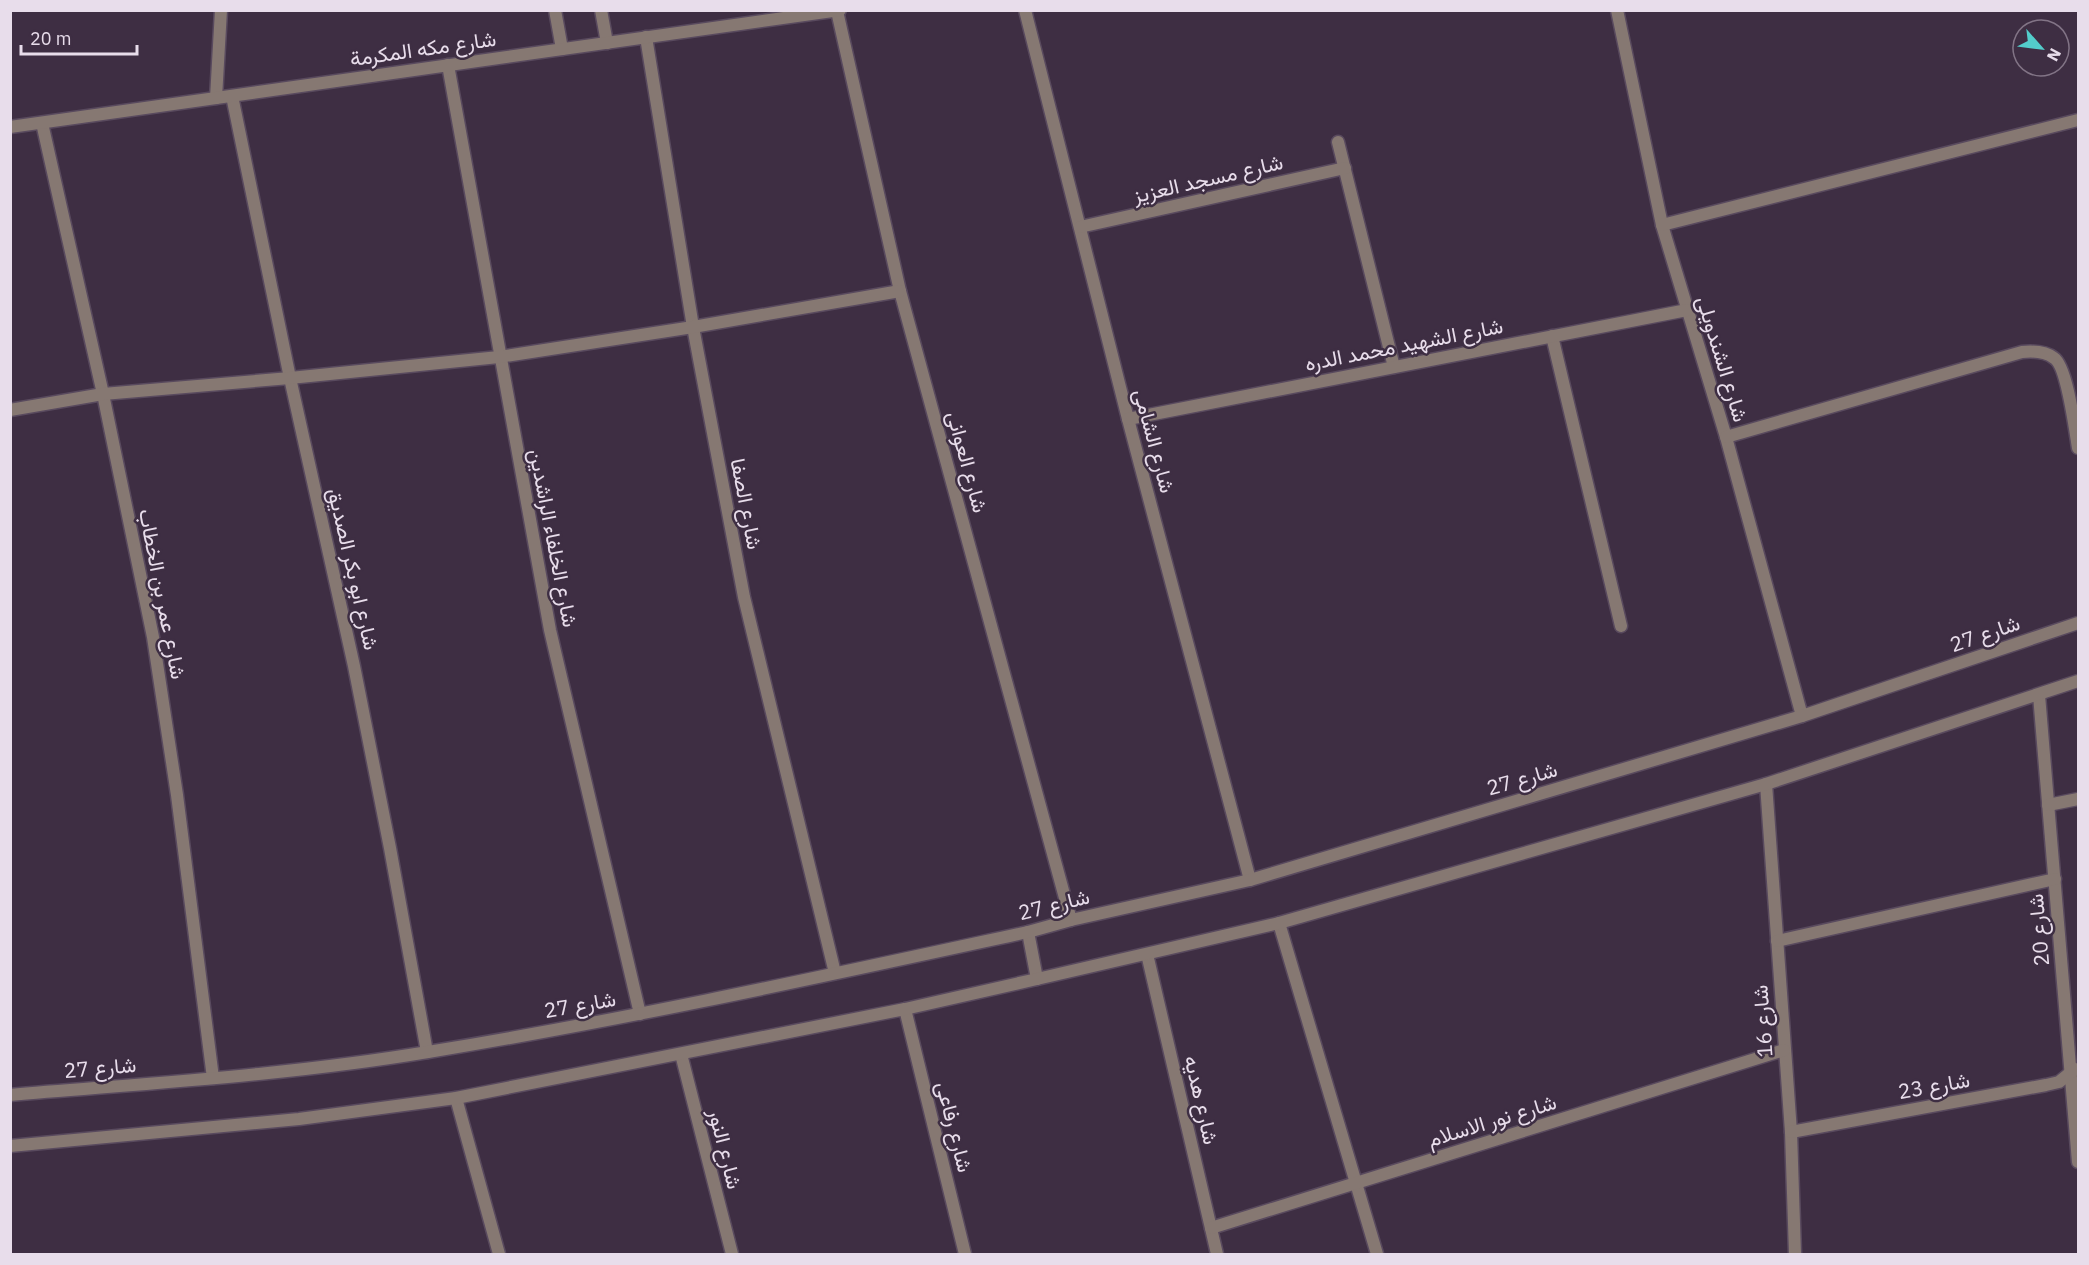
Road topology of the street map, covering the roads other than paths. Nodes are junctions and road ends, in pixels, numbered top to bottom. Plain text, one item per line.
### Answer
1 (221, 10) edge
2 (555, 10) edge
3 (602, 10) edge
4 (1025, 10) edge
5 (1617, 10) edge
6 (838, 11) edge
7 (646, 37) junction
8 (607, 43) junction
9 (562, 49) junction
10 (448, 65) junction
11 (232, 96) junction
12 (216, 98) junction
13 (2079, 120) edge
14 (42, 123) junction
15 (10, 127) edge
16 (1338, 142) dead end
17 (1345, 168) junction
18 (1662, 225) junction
19 (1080, 227) junction
20 (900, 291) junction
21 (1687, 310) junction
22 (693, 327) junction
23 (1552, 336) junction
24 (499, 357) junction
25 (1394, 367) junction
26 (290, 378) junction
27 (103, 394) junction
28 (10, 410) edge
29 (1128, 419) junction
30 (1726, 437) junction
31 (2079, 448) edge
32 (2079, 623) edge
33 (1621, 626) dead end
34 (2079, 681) edge
35 (2039, 695) junction
36 (1802, 716) junction
37 (1766, 784) junction
38 (2079, 799) edge
39 (2048, 805) junction
40 (2055, 879) junction
41 (1250, 880) junction
42 (1071, 920) junction
43 (1279, 923) junction
44 (1028, 932) junction
45 (1777, 941) junction
46 (1147, 954) junction
47 (835, 973) junction
48 (1037, 979) junction
49 (905, 1009) junction
50 (640, 1014) junction
51 (1784, 1050) junction
52 (427, 1052) junction
53 (681, 1054) junction
54 (2075, 1069) edge
55 (213, 1078) junction
56 (10, 1095) edge
57 (456, 1098) junction
58 (1791, 1132) junction
59 (10, 1146) edge
60 (2079, 1162) edge
61 (1358, 1183) junction
62 (1211, 1228) junction
63 (499, 1254) edge
64 (732, 1254) edge
65 (965, 1254) edge
66 (1217, 1254) edge
67 (1377, 1254) edge
68 (1795, 1254) edge

1 - 12 street
2 - 9 street
3 - 8 street
4 - 19 street, شارع الشامى
5 - 18 street, شارع الشندويلى
6 - 7 street, شارع مكه المكرمة
6 - 20 street, شارع العوانى
7 - 8 street, شارع مكه المكرمة
7 - 22 street, شارع الصفا
8 - 9 street, شارع مكه المكرمة
9 - 10 street, شارع مكه المكرمة
10 - 11 street, شارع مكه المكرمة
10 - 24 street, شارع الخلفاء الراشدين
11 - 12 street, شارع مكه المكرمة
11 - 26 street, شارع ابو بكر الصديق
12 - 14 street, شارع مكه المكرمة
13 - 18 street
14 - 15 street, شارع مكه المكرمة
14 - 27 street, شارع عمر بن الخطاب
16 - 17 street
17 - 19 street, شارع مسجد العزيز
17 - 25 street
18 - 21 street, شارع الشندويلى
19 - 29 street, شارع الشامى
20 - 22 street
20 - 42 street, شارع العوانى
21 - 23 street, شارع الشهيد محمد الدره
21 - 30 street, شارع الشندويلى
22 - 24 street
22 - 47 street, شارع الصفا
23 - 25 street, شارع الشهيد محمد الدره
23 - 33 street
24 - 26 street
24 - 50 street, شارع الخلفاء الراشدين
25 - 29 street, شارع الشهيد محمد الدره
26 - 27 street
26 - 52 street, شارع ابو بكر الصديق
27 - 28 street
27 - 55 street, شارع عمر بن الخطاب
29 - 41 street, شارع الشامى
30 - 31 street
30 - 36 street, شارع الشندويلى
32 - 36 street, شارع 27
34 - 35 street
35 - 37 street
35 - 39 street, شارع 20
36 - 41 street, شارع 27
37 - 43 street
37 - 45 street, شارع 16
38 - 39 street
39 - 40 street, شارع 20
40 - 45 street
40 - 54 street, شارع 20
41 - 42 street, شارع 27
42 - 44 street, شارع 27
43 - 46 street
43 - 61 street
44 - 47 street, شارع 27
44 - 48 street
45 - 51 street, شارع 16
46 - 48 street
46 - 62 street, شارع هديه
47 - 50 street, شارع 27
48 - 49 street
49 - 53 street
49 - 65 street, شارع رفاعى
50 - 52 street, شارع 27
51 - 58 street, شارع 16
51 - 61 street, شارع نور الاسلام
52 - 55 street, شارع 27
53 - 57 street
53 - 64 street, شارع النور
54 - 58 street, شارع 23
54 - 60 street, شارع 20
55 - 56 street, شارع 27
57 - 59 street
57 - 63 street
58 - 68 street, شارع 16
61 - 62 street, شارع نور الاسلام
61 - 67 street
62 - 66 street, شارع هديه

